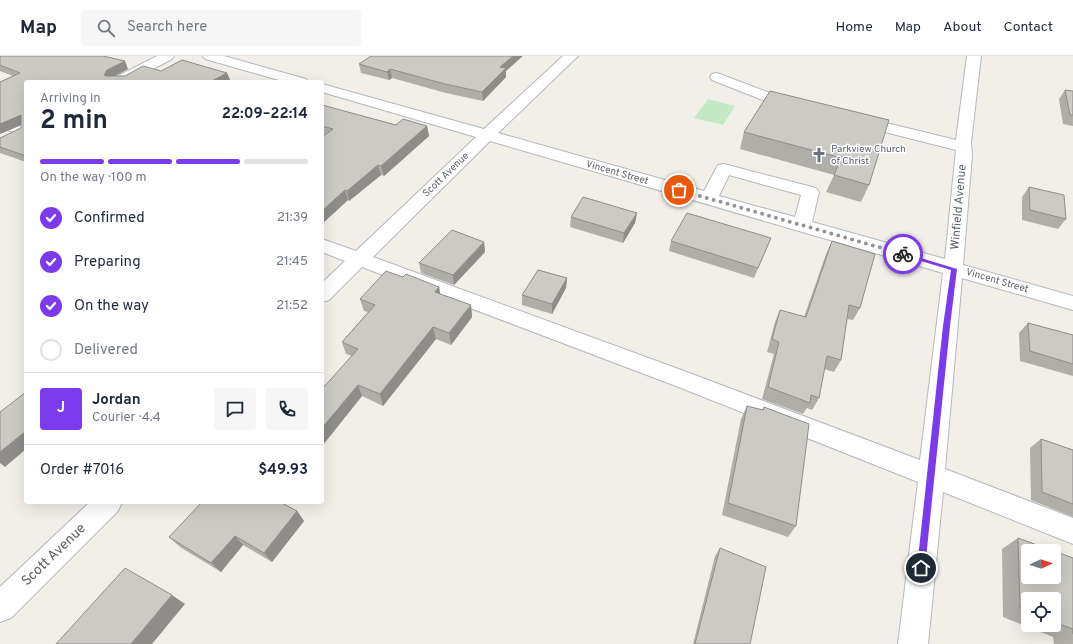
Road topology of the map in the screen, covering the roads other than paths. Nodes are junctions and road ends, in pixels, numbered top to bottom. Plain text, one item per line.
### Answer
1 (167, 56) edge
2 (210, 56) edge
3 (570, 56) edge
4 (974, 56) edge
5 (717, 77) dead end
6 (121, 80) edge
7 (294, 80) edge
8 (324, 89) edge
9 (808, 108) edge
10 (845, 118) edge
11 (0, 122) edge
12 (24, 130) edge
13 (24, 130) edge
14 (486, 136) junction
15 (6, 139) edge
16 (963, 147) junction
17 (709, 198) junction
18 (802, 224) junction
19 (324, 246) edge
20 (359, 259) junction
21 (954, 269) junction
22 (324, 294) edge
23 (1073, 303) edge
24 (931, 476) junction
25 (107, 504) edge
26 (1073, 531) edge
27 (0, 607) edge
28 (913, 644) edge

1 - 6 street
2 - 7 street
3 - 14 street, Scott Avenue
4 - 16 street, Winfield Avenue
5 - 9 street
8 - 14 street, Vincent Street
10 - 16 street
11 - 12 street
13 - 15 street
14 - 17 street, Vincent Street
14 - 20 street, Scott Avenue
16 - 21 street, Winfield Avenue
17 - 18 street, Vincent Street
17 - 18 street
18 - 21 street, Vincent Street
19 - 20 street
20 - 22 street, Scott Avenue
20 - 24 street
21 - 23 street, Vincent Street
21 - 24 street, Winfield Avenue
24 - 26 street
24 - 28 street, Winfield Avenue
25 - 27 street, Scott Avenue

